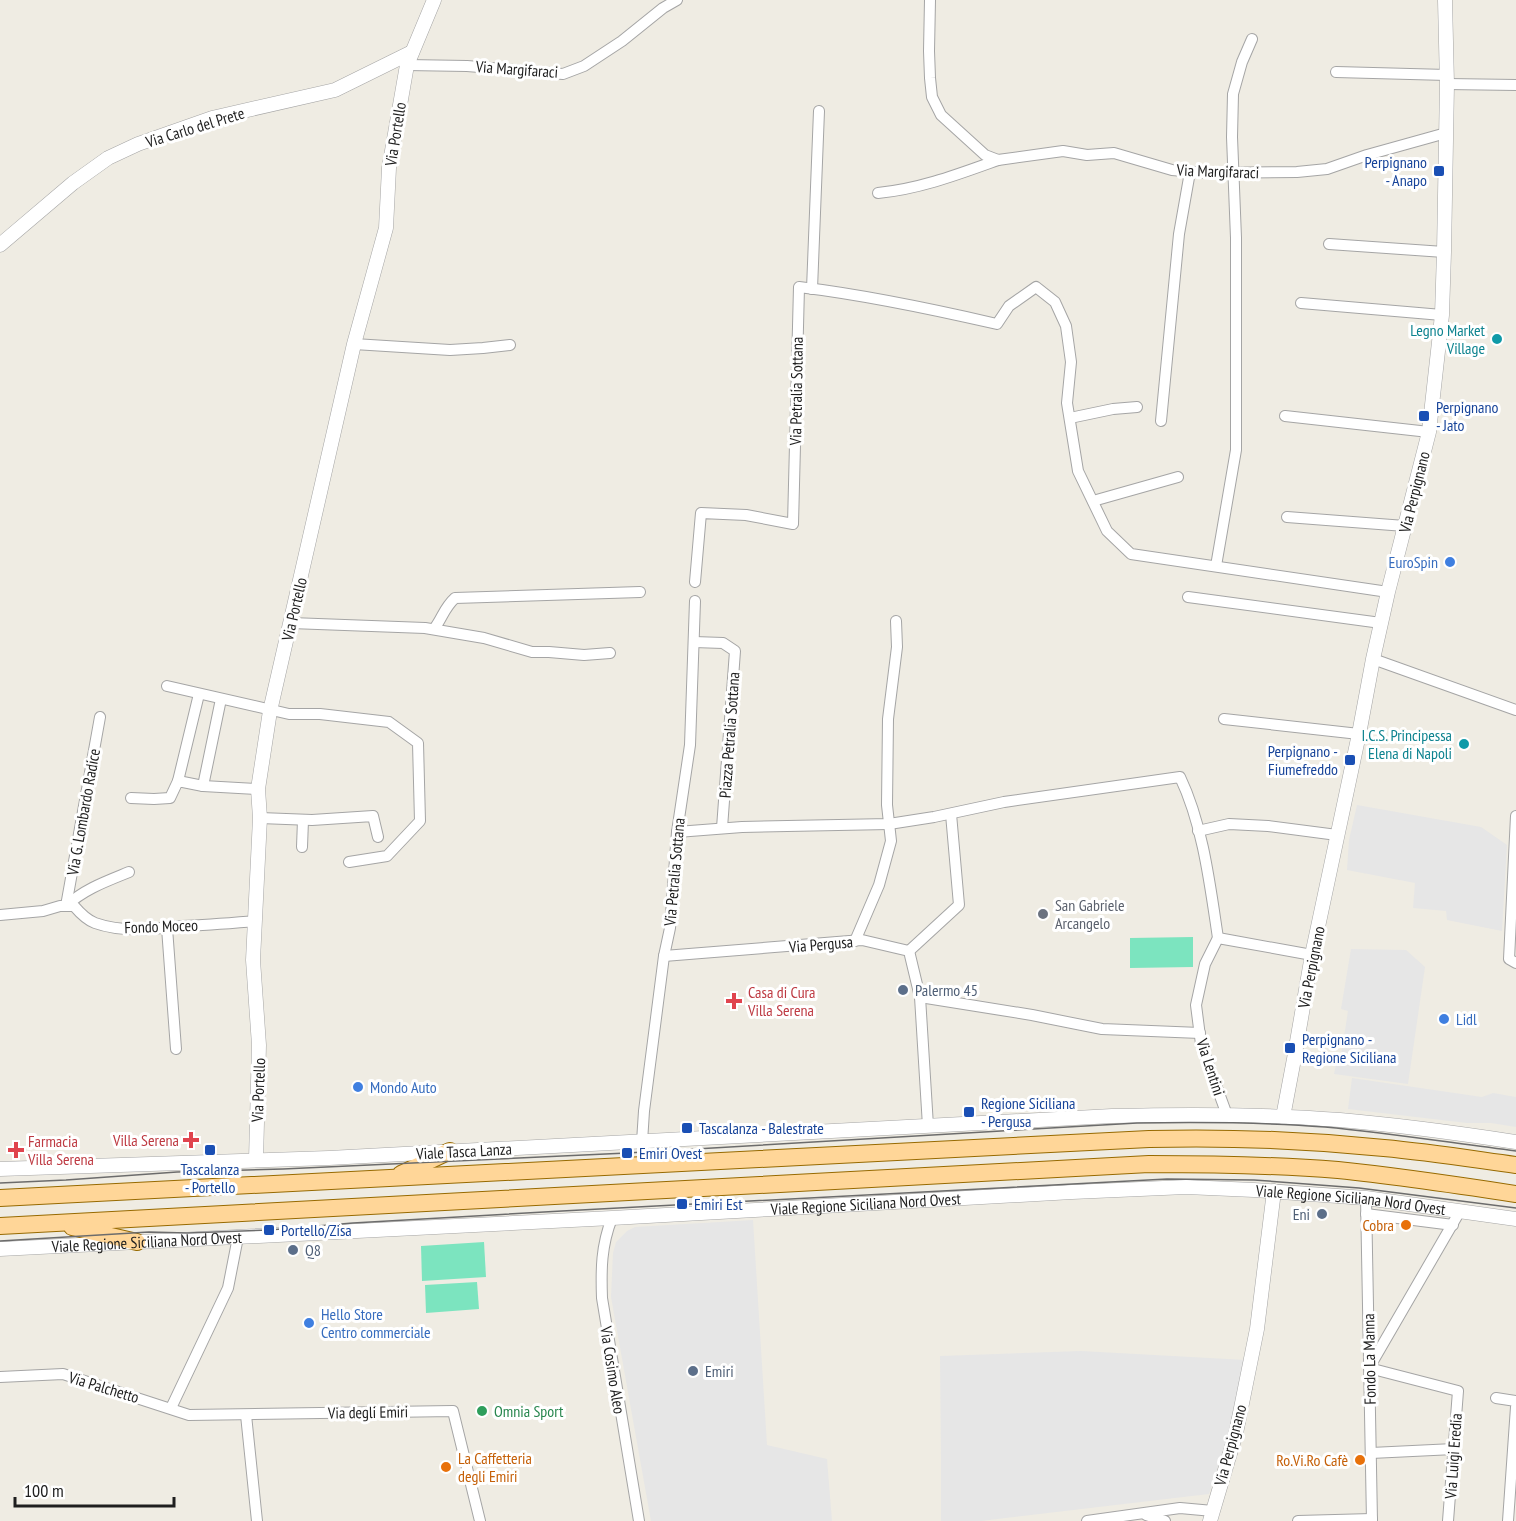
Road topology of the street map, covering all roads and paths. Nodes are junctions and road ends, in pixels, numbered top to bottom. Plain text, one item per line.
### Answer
1 (434, 0) edge
2 (677, 0) edge
3 (930, 0) edge
4 (1445, 0) edge
5 (1252, 39) dead end
6 (412, 52) junction
7 (406, 65) junction
8 (1336, 72) dead end
9 (1447, 80) junction
10 (1516, 85) edge
11 (819, 111) dead end
12 (1446, 133) junction
13 (998, 160) junction
14 (1190, 172) junction
15 (1233, 173) junction
16 (878, 194) dead end
17 (1329, 244) dead end
18 (0, 245) edge
19 (1444, 252) junction
20 (812, 289) junction
21 (1301, 303) dead end
22 (1442, 315) junction
23 (354, 344) junction
24 (510, 345) dead end
25 (1137, 407) dead end
26 (1285, 416) dead end
27 (1070, 418) junction
28 (1161, 421) dead end
29 (1429, 432) junction
30 (1178, 477) dead end
31 (1093, 501) junction
32 (1287, 517) dead end
33 (1405, 526) junction
34 (1216, 566) junction
35 (695, 582) dead end
36 (640, 591) dead end
37 (1388, 592) junction
38 (1188, 597) dead end
39 (695, 601) dead end
40 (896, 621) dead end
41 (291, 623) junction
42 (1381, 624) junction
43 (434, 629) junction
44 (694, 642) junction
45 (610, 653) dead end
46 (1373, 659) junction
47 (167, 686) dead end
48 (200, 694) junction
49 (221, 699) junction
50 (1516, 710) edge
51 (270, 711) junction
52 (100, 717) dead end
53 (1224, 719) dead end
54 (1359, 734) junction
55 (178, 781) junction
56 (203, 786) junction
57 (258, 789) junction
58 (131, 798) dead end
59 (951, 814) junction
60 (1516, 816) edge
61 (264, 818) junction
62 (303, 820) junction
63 (889, 824) junction
64 (722, 828) junction
65 (1198, 831) junction
66 (677, 832) junction
67 (1337, 835) junction
68 (378, 837) dead end
69 (302, 847) dead end
70 (349, 862) dead end
71 (129, 872) dead end
72 (70, 906) junction
73 (0, 915) edge
74 (256, 921) junction
75 (167, 928) junction
76 (1218, 938) junction
77 (855, 941) junction
78 (909, 951) junction
79 (1312, 955) junction
80 (664, 956) junction
81 (1516, 963) edge
82 (920, 997) junction
83 (1200, 1033) junction
84 (176, 1049) dead end
85 (1227, 1114) junction
86 (1283, 1117) junction
87 (928, 1126) junction
88 (642, 1142) junction
89 (1516, 1142) edge
90 (450, 1151) junction
91 (256, 1160) junction
92 (1516, 1165) edge
93 (0, 1169) edge
94 (392, 1178) junction
95 (1274, 1191) junction
96 (1516, 1194) edge
97 (0, 1198) edge
98 (1366, 1198) junction
99 (1460, 1211) junction
100 (1366, 1214) junction
101 (612, 1218) junction
102 (1516, 1219) edge
103 (53, 1223) junction
104 (1453, 1225) junction
105 (0, 1226) edge
106 (238, 1237) junction
107 (136, 1242) junction
108 (0, 1249) edge
109 (1369, 1368) junction
110 (0, 1377) edge
111 (1496, 1398) dead end
112 (1516, 1401) edge
113 (1516, 1407) edge
114 (171, 1408) junction
115 (246, 1415) junction
116 (1454, 1449) junction
117 (1371, 1453) junction
118 (1140, 1513) junction
119 (1211, 1516) edge
120 (1372, 1520) edge
121 (257, 1521) edge
122 (480, 1521) edge
123 (639, 1521) edge
124 (1087, 1521) edge
125 (1165, 1521) edge
126 (1298, 1521) edge
127 (1448, 1521) edge
128 (1508, 1521) edge

1 - 6 street, Via Portello
2 - 7 street, Via Margifaraci
3 - 13 street
4 - 9 street, Via Perpignano
5 - 15 street
6 - 7 street, Via Portello
6 - 18 street, Via Carlo del Prete
7 - 23 street, Via Portello
8 - 9 street
9 - 10 street
9 - 12 street, Via Perpignano
11 - 20 street
12 - 15 street, Via Margifaraci
12 - 19 street, Via Perpignano
13 - 14 street, Via Margifaraci
13 - 16 street, Via Margifaraci
14 - 15 street, Via Margifaraci
14 - 28 street
15 - 34 street
17 - 19 street
19 - 22 street, Via Perpignano
20 - 27 street
20 - 35 street, Via Petralia Sottana
21 - 22 street
22 - 29 street, Via Perpignano
23 - 24 street
23 - 41 street, Via Portello
25 - 27 street
26 - 29 street
27 - 31 street
29 - 33 street, Via Perpignano
30 - 31 street
31 - 34 street
32 - 33 street
33 - 37 street, Via Perpignano
34 - 37 street
36 - 43 street
37 - 42 street, Via Perpignano
38 - 42 street
39 - 44 street, Via Petralia Sottana
40 - 63 street
41 - 43 street
41 - 51 street, Via Portello
42 - 46 street, Via Perpignano
43 - 45 street
44 - 64 street, Piazza Petralia Sottana
44 - 66 street, Via Petralia Sottana
46 - 50 street
46 - 54 street, Via Perpignano
47 - 48 street
48 - 49 street
48 - 55 street
49 - 51 street
49 - 56 street
51 - 57 street, Via Portello
51 - 70 street
52 - 72 street, Via G. Lombardo Radice
53 - 54 street
54 - 67 street, Via Perpignano
55 - 56 street
55 - 58 street
56 - 57 street
57 - 61 street, Via Portello
59 - 63 street
59 - 65 street
59 - 78 street
60 - 81 street
61 - 62 street
61 - 74 street, Via Portello
62 - 68 street
62 - 69 street
63 - 64 street
63 - 77 street
64 - 66 street
65 - 67 street
65 - 76 street
66 - 80 street, Via Petralia Sottana
67 - 79 street, Via Perpignano
71 - 72 street
72 - 73 street
72 - 75 street, Fondo Moceo
74 - 75 street, Fondo Moceo
74 - 91 street, Via Portello
75 - 84 street
76 - 79 street
76 - 83 street, Via Lentini
77 - 78 street, Via Pergusa
77 - 80 street, Via Pergusa
78 - 82 street
79 - 86 street, Via Perpignano
80 - 88 street, Via Petralia Sottana
82 - 83 street
82 - 87 street
83 - 85 street, Via Lentini
85 - 86 street
85 - 87 street
86 - 89 street
87 - 88 street, Viale Tasca Lanza
88 - 90 street, Viale Tasca Lanza
90 - 91 street, Viale Tasca Lanza
90 - 94 main road
91 - 93 street, Viale Tasca Lanza
92 - 94 main road
94 - 97 main road
95 - 98 street, Viale Regione Siciliana Nord Ovest
95 - 101 street, Viale Regione Siciliana Nord Ovest
95 - 119 street, Via Perpignano
96 - 103 main road, Viale Regione Siciliana Nord Ovest
98 - 99 street, Viale Regione Siciliana Nord Ovest
98 - 100 street, Fondo La Manna
99 - 102 street, Viale Regione Siciliana Nord Ovest
99 - 104 street
100 - 104 street, Viale Regione Siciliana Nord Ovest
100 - 109 street, Fondo La Manna
101 - 106 street, Viale Regione Siciliana Nord Ovest
101 - 123 street, Via Cosimo Aleo
103 - 105 main road, Viale Regione Siciliana Nord Ovest
103 - 107 main road
104 - 109 street
106 - 107 street, Viale Regione Siciliana Nord Ovest
106 - 114 street
107 - 108 street, Viale Regione Siciliana Nord Ovest
109 - 116 street, Via Luigi Eredia
109 - 117 street, Fondo La Manna
110 - 114 street, Via Palchetto
111 - 112 street
113 - 128 street
114 - 115 street, Via degli Emiri
115 - 121 street
115 - 122 street, Via degli Emiri
116 - 117 street
116 - 127 street, Via Luigi Eredia
117 - 120 street, Fondo La Manna
118 - 119 street
118 - 124 street
118 - 125 street
120 - 126 street

